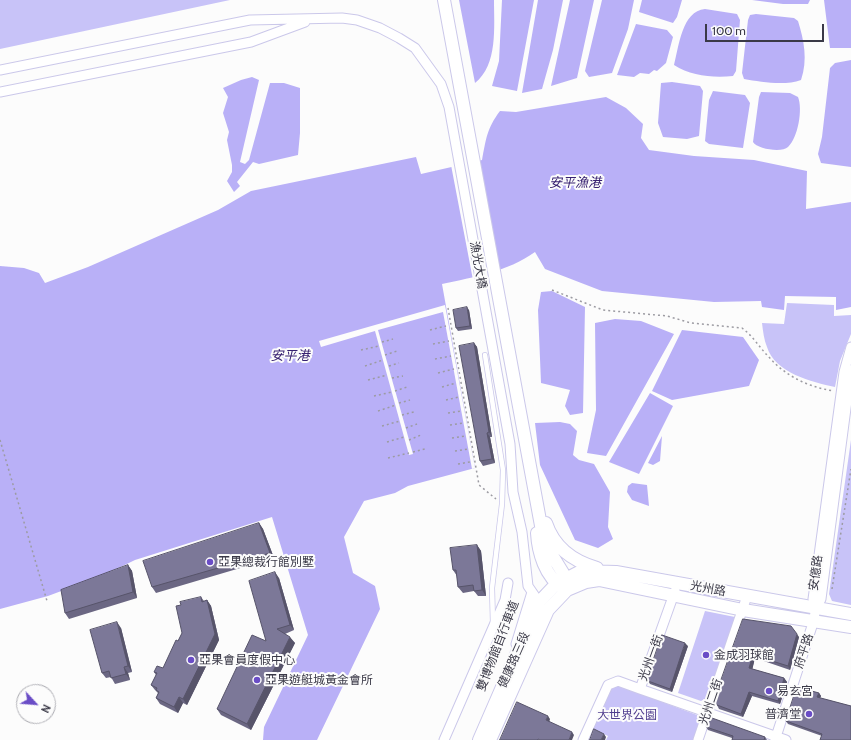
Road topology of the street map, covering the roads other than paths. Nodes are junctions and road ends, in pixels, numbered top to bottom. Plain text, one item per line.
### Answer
1 (444, 0) edge
2 (312, 19) junction
3 (0, 70) edge
4 (0, 92) edge
5 (851, 347) edge
6 (485, 356) dead end
7 (851, 370) edge
8 (533, 486) junction
9 (616, 572) junction
10 (561, 581) junction
11 (508, 583) dead end
12 (677, 583) junction
13 (567, 590) junction
14 (532, 592) junction
15 (673, 596) junction
16 (747, 596) junction
17 (539, 602) junction
18 (816, 608) junction
19 (743, 610) junction
20 (851, 614) edge
21 (813, 623) junction
22 (493, 627) junction
23 (851, 628) edge
24 (510, 668) junction
25 (640, 689) junction
26 (707, 712) junction
27 (776, 738) edge
28 (444, 740) edge
29 (478, 740) edge
30 (490, 740) edge
31 (583, 740) edge
32 (698, 740) edge
33 (786, 740) edge

1 - 8 street, 漁光大橋
2 - 3 street
2 - 4 street
2 - 14 street, 漁光大橋
5 - 18 street, 安億路
6 - 22 lane
7 - 18 street, 安億路
8 - 9 street
8 - 10 street
9 - 10 street, 光州路
9 - 12 street, 光州路
10 - 13 street
10 - 17 street, 健康路三段
11 - 22 street
12 - 15 street, 光州一街
12 - 16 street, 光州路
13 - 15 street, 光州路
13 - 30 street, 健康路三段
14 - 17 street, 漁光大橋
14 - 24 street
15 - 19 street, 光州路
15 - 25 street, 光州一街
16 - 18 street, 光州路
16 - 19 street, 光州二街
17 - 24 street, 健康路三段
18 - 20 street, 光州路
18 - 21 street, 府平路
19 - 21 street, 光州路
19 - 26 street, 光州二街
21 - 23 street, 光州路
21 - 27 street, 府平路
22 - 28 street
24 - 29 street, 健康路三段
25 - 26 street
25 - 31 street, 光州一街
26 - 27 street
26 - 32 street, 光州二街
27 - 33 street

